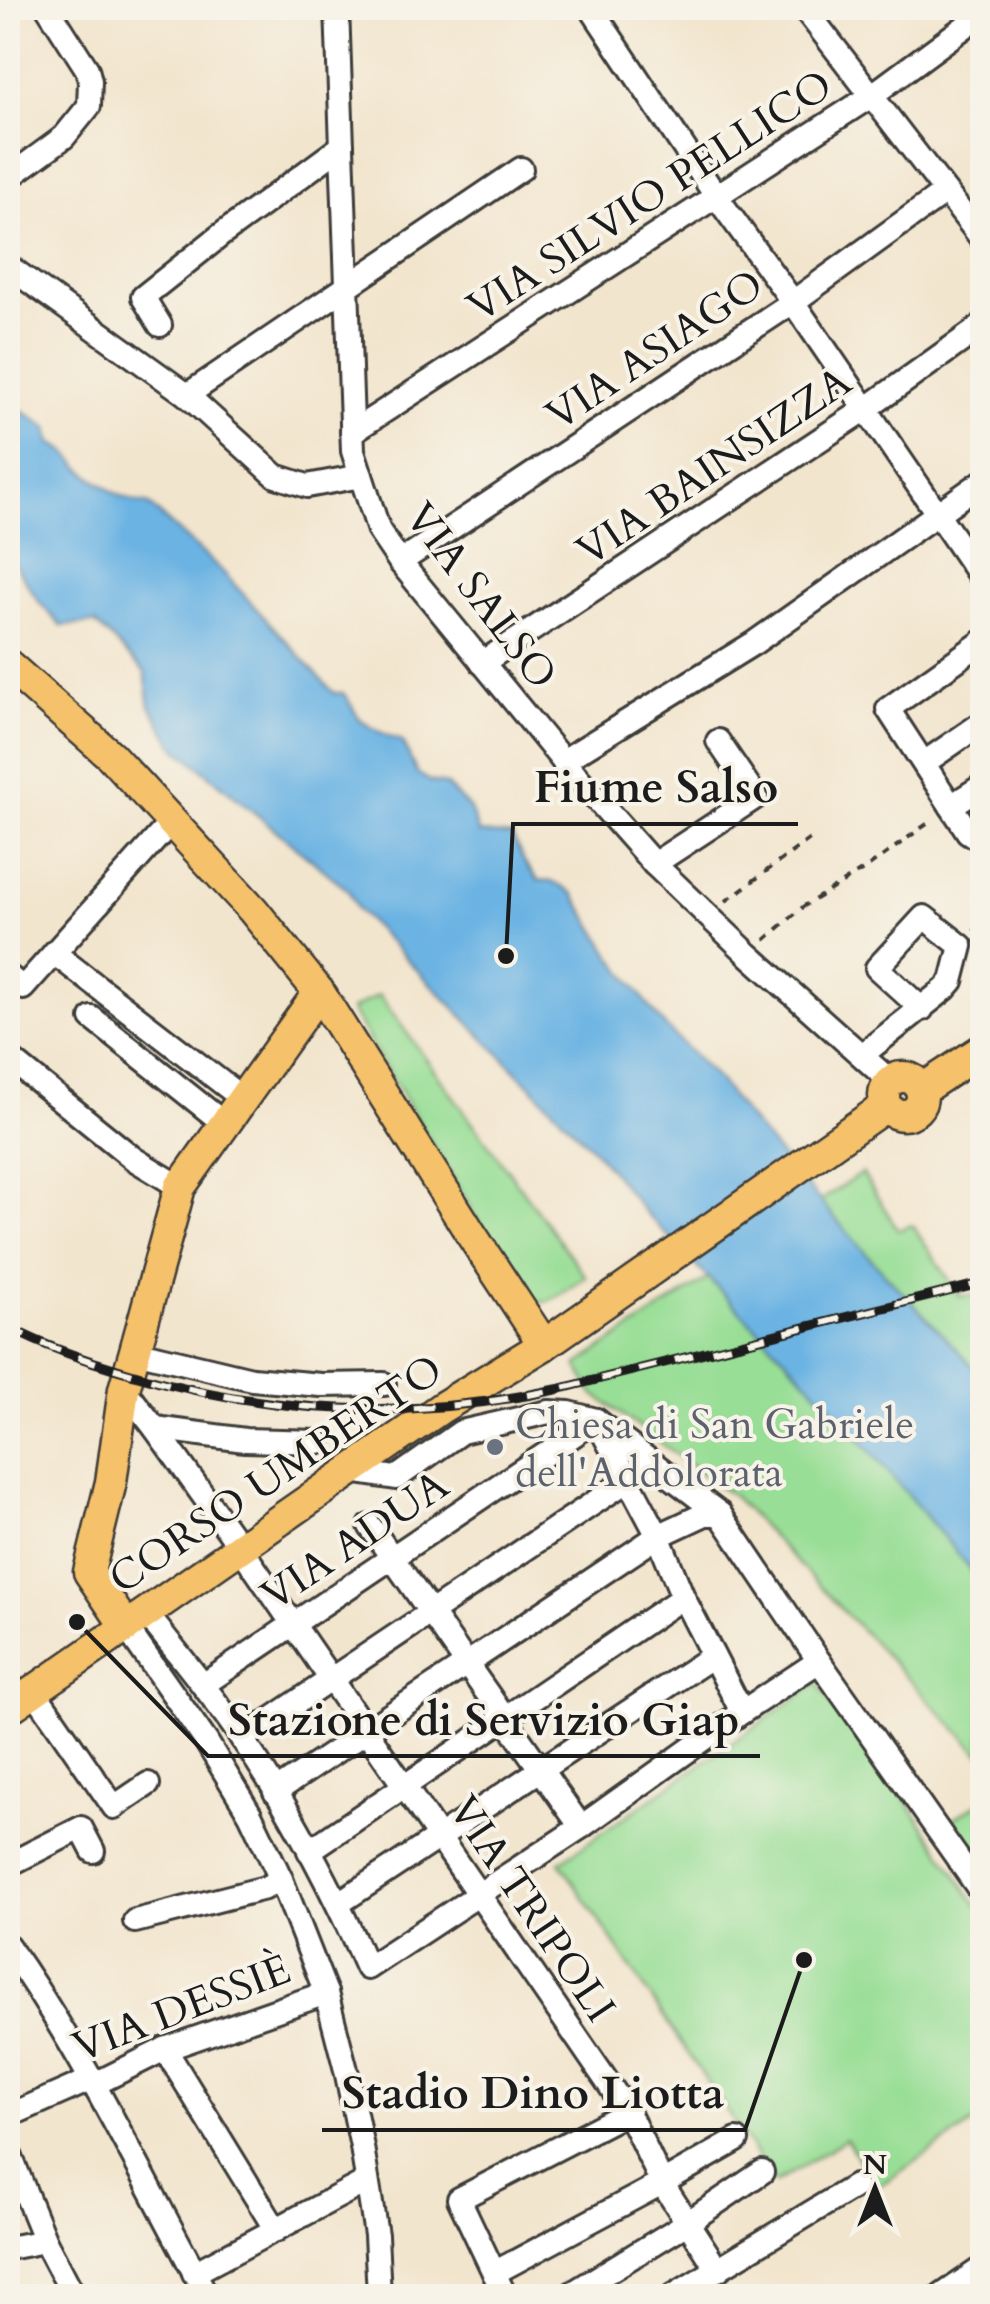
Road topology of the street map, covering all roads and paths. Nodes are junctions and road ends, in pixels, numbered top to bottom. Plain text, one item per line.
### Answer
1 (48, 8) edge
2 (337, 8) edge
3 (592, 8) edge
4 (804, 8) edge
5 (982, 14) edge
6 (870, 96) junction
7 (342, 146) junction
8 (521, 169) dead end
9 (8, 178) edge
10 (946, 192) junction
11 (716, 196) junction
12 (979, 226) edge
13 (8, 266) edge
14 (348, 286) junction
15 (793, 302) junction
16 (160, 325) dead end
17 (982, 326) edge
18 (186, 394) junction
19 (866, 409) junction
20 (352, 432) junction
21 (362, 476) junction
22 (982, 482) edge
23 (938, 513) junction
24 (400, 562) junction
25 (982, 580) edge
26 (982, 642) edge
27 (482, 663) junction
28 (8, 665) edge
29 (982, 723) edge
30 (718, 741) dead end
31 (563, 761) junction
32 (924, 763) junction
33 (982, 786) edge
34 (952, 806) junction
35 (172, 821) junction
36 (815, 834) dead end
37 (982, 841) edge
38 (654, 864) junction
39 (708, 915) junction
40 (54, 953) junction
41 (748, 954) junction
42 (15, 982) edge
43 (319, 992) junction
44 (8, 1008) edge
45 (922, 1008) junction
46 (92, 1018) dead end
47 (982, 1050) edge
48 (862, 1055) junction
49 (8, 1056) edge
50 (968, 1074) edge
51 (888, 1094) junction
52 (243, 1099) junction
53 (225, 1124) junction
54 (180, 1187) junction
55 (544, 1344) junction
56 (135, 1351) junction
57 (384, 1384) dead end
58 (124, 1389) junction
59 (596, 1420) junction
60 (155, 1428) junction
61 (319, 1442) dead end
62 (350, 1471) junction
63 (628, 1480) junction
64 (720, 1514) junction
65 (370, 1526) dead end
66 (658, 1536) junction
67 (240, 1548) junction
68 (391, 1559) junction
69 (684, 1597) junction
70 (430, 1613) junction
71 (136, 1620) junction
72 (294, 1625) junction
73 (713, 1656) junction
74 (819, 1661) junction
75 (466, 1665) junction
76 (331, 1680) junction
77 (202, 1685) junction
78 (17, 1695) edge
79 (742, 1712) junction
80 (504, 1718) junction
81 (366, 1731) junction
82 (242, 1739) junction
83 (541, 1770) junction
84 (148, 1784) dead end
85 (404, 1786) junction
86 (275, 1792) junction
87 (581, 1827) junction
88 (439, 1837) junction
89 (94, 1850) dead end
90 (309, 1851) junction
91 (8, 1865) edge
92 (281, 1879) junction
93 (982, 1893) edge
94 (478, 1894) junction
95 (339, 1904) junction
96 (135, 1921) dead end
97 (8, 1946) edge
98 (326, 1993) junction
99 (165, 2049) junction
100 (90, 2080) junction
101 (628, 2112) junction
102 (8, 2116) edge
103 (737, 2140) dead end
104 (8, 2150) edge
105 (762, 2172) dead end
106 (367, 2181) junction
107 (662, 2183) junction
108 (855, 2186) dead end
109 (687, 2222) junction
110 (276, 2230) junction
111 (46, 2241) junction
112 (8, 2248) edge
113 (982, 2268) edge
114 (718, 2270) junction
115 (194, 2273) junction
116 (494, 2273) junction
117 (74, 2296) edge
118 (207, 2296) edge
119 (379, 2296) edge
120 (505, 2296) edge
121 (568, 2296) edge
122 (673, 2296) edge
123 (941, 2296) edge

1 - 9 street
2 - 7 street, VIA SALSO
3 - 11 street
4 - 6 street
5 - 6 street, VIA SILVIO PELLICO
6 - 10 street
6 - 11 street, VIA SILVIO PELLICO
7 - 14 street, VIA SALSO
7 - 16 street
8 - 14 street
10 - 12 street
10 - 15 street, VIA ASIAGO
11 - 15 street
11 - 20 street, VIA SILVIO PELLICO
13 - 18 street
14 - 18 street
14 - 20 street, VIA SALSO
15 - 19 street
15 - 24 street, VIA ASIAGO
17 - 19 street, VIA BAINSIZZA
18 - 21 street
19 - 23 street
19 - 27 street, VIA BAINSIZZA
20 - 21 street, VIA SALSO
21 - 24 street, VIA SALSO
22 - 23 street
23 - 25 street
23 - 31 street
24 - 27 street, VIA SALSO
26 - 32 street
27 - 31 street, VIA SALSO
28 - 35 main road
29 - 32 street
30 - 38 street
31 - 38 street, VIA SALSO
32 - 34 street
33 - 34 street
34 - 37 street
34 - 41 path
35 - 40 street
35 - 43 main road
36 - 39 path
38 - 39 street, VIA SALSO
39 - 41 street, VIA SALSO
40 - 42 street
40 - 52 street
41 - 48 street, VIA SALSO
42 - 44 street
43 - 52 main road
43 - 55 main road
45 - 45 street
45 - 48 street
46 - 53 street
47 - 50 main road
48 - 51 street, VIA SALSO
49 - 54 street
50 - 51 main road
51 - 55 main road, CORSO UMBERTO
52 - 53 main road
53 - 54 main road
54 - 56 main road
55 - 62 main road, CORSO UMBERTO
56 - 57 street
56 - 58 main road
58 - 60 street, VIA TRIPOLI
58 - 71 main road
59 - 62 street
59 - 63 street
59 - 64 street
59 - 68 street, VIA ADUA
60 - 61 street
60 - 67 street, VIA TRIPOLI
62 - 67 main road, CORSO UMBERTO
63 - 66 street
63 - 70 street
64 - 66 street
64 - 74 street
65 - 68 street
66 - 69 street
66 - 75 street
67 - 71 main road, CORSO UMBERTO
67 - 72 street, VIA TRIPOLI
68 - 70 street
68 - 72 street, VIA ADUA
69 - 73 street
69 - 80 street
70 - 75 street
70 - 76 street
71 - 77 street
71 - 78 main road, CORSO UMBERTO
71 - 92 street
72 - 76 street, VIA TRIPOLI
72 - 77 street, VIA ADUA
73 - 79 street
73 - 83 street
74 - 79 street
74 - 93 street
75 - 80 street
75 - 81 street
76 - 81 street, VIA TRIPOLI
76 - 82 street
77 - 82 street
78 - 84 street
79 - 87 street
80 - 83 street
80 - 85 street
81 - 85 street, VIA TRIPOLI
81 - 86 street
82 - 86 street
83 - 87 street
83 - 88 street
85 - 88 street, VIA TRIPOLI
85 - 90 street
86 - 90 street
87 - 94 street
88 - 94 street, VIA TRIPOLI
88 - 95 street
89 - 91 street
90 - 95 street
92 - 96 street
92 - 98 street
94 - 95 street
94 - 101 street, VIA TRIPOLI
97 - 100 street
98 - 99 street, VIA DESSIÈ
98 - 106 street
99 - 100 street, VIA DESSIÈ
99 - 110 street
100 - 102 street, VIA DESSIÈ
100 - 115 street
101 - 107 street, VIA TRIPOLI
101 - 116 street
103 - 107 street
104 - 111 street
105 - 109 street
106 - 110 street
106 - 119 street
107 - 109 street, VIA TRIPOLI
107 - 116 street
108 - 114 street
109 - 114 street, VIA TRIPOLI
109 - 121 street
110 - 115 street
111 - 112 street
111 - 117 street
113 - 123 street
114 - 122 street
115 - 118 street
116 - 120 street

